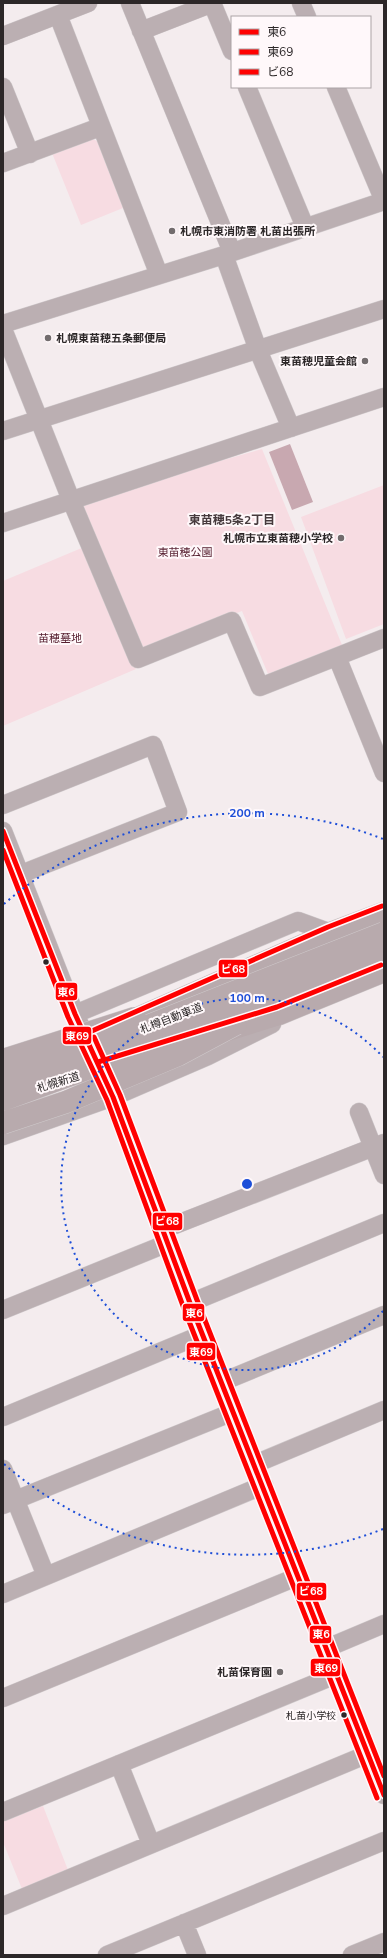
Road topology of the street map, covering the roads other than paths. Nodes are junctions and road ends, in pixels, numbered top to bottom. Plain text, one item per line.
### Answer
1 (88, 3) edge
2 (130, 3) edge
3 (212, 3) edge
4 (301, 3) edge
5 (58, 15) junction
6 (307, 16) edge
7 (141, 31) junction
8 (3, 36) edge
9 (231, 49) edge
10 (3, 87) edge
11 (247, 88) edge
12 (336, 88) edge
13 (100, 127) junction
14 (30, 154) junction
15 (3, 163) edge
16 (305, 227) junction
17 (228, 254) junction
18 (159, 275) junction
19 (384, 309) edge
20 (3, 324) edge
21 (3, 329) edge
22 (258, 350) junction
23 (384, 397) edge
24 (40, 419) junction
25 (292, 428) junction
26 (3, 431) edge
27 (71, 500) junction
28 (3, 523) edge
29 (384, 638) edge
30 (336, 657) junction
31 (384, 773) edge
32 (3, 805) edge
33 (3, 831) edge
34 (21, 874) junction
35 (384, 913) edge
36 (331, 933) junction
37 (384, 933) edge
38 (384, 953) edge
39 (302, 966) junction
40 (384, 971) edge
41 (320, 979) junction
42 (340, 988) junction
43 (75, 1014) junction
44 (88, 1040) junction
45 (3, 1060) edge
46 (100, 1069) junction
47 (3, 1072) edge
48 (3, 1083) edge
49 (113, 1098) junction
50 (3, 1099) edge
51 (359, 1112) dead end
52 (3, 1123) edge
53 (3, 1136) edge
54 (378, 1146) edge
55 (384, 1175) edge
56 (384, 1224) edge
57 (165, 1237) junction
58 (190, 1303) junction
59 (3, 1310) edge
60 (384, 1315) edge
61 (203, 1334) junction
62 (222, 1382) junction
63 (384, 1410) edge
64 (233, 1412) junction
65 (3, 1416) edge
66 (255, 1464) junction
67 (3, 1469) edge
68 (264, 1485) junction
69 (9, 1503) edge
70 (46, 1576) junction
71 (300, 1576) junction
72 (3, 1594) edge
73 (384, 1624) edge
74 (328, 1648) junction
75 (338, 1674) junction
76 (3, 1698) edge
77 (368, 1754) junction
78 (119, 1764) junction
79 (384, 1795) edge
80 (3, 1812) edge
81 (384, 1841) edge
82 (152, 1844) junction
83 (3, 1906) edge
84 (184, 1923) junction
85 (384, 1942) edge
86 (107, 1955) edge
87 (197, 1955) edge
88 (352, 1955) edge

1 - 5 street
2 - 7 street
3 - 7 street
3 - 9 street
4 - 6 street
5 - 8 street
5 - 13 street
7 - 17 street
10 - 14 street
11 - 16 street
12 - 16 street
13 - 14 street
13 - 18 street
14 - 15 street
16 - 17 street
17 - 18 street
17 - 22 street
18 - 20 street
19 - 22 street
21 - 24 street
22 - 24 street
22 - 25 street
23 - 25 street
24 - 26 street
24 - 27 street
25 - 27 street
27 - 28 street
27 - 30 street
29 - 30 street
30 - 31 street
32 - 34 street
33 - 34 street
34 - 43 street
35 - 36 highway
36 - 43 street
36 - 44 highway
37 - 39 highway, 札樽自動車道, bridge
38 - 41 highway, 札樽自動車道, bridge
39 - 45 highway, bridge
39 - 48 highway, 札樽自動車道, bridge
40 - 42 highway, 札幌新道
41 - 50 highway, 札樽自動車道, bridge
41 - 52 highway, bridge
42 - 46 highway, 札幌新道
42 - 49 street
43 - 44 street
44 - 46 street
44 - 47 highway
46 - 49 street
46 - 50 highway, 札幌新道
49 - 53 street
49 - 57 street
51 - 54 street
54 - 55 street
54 - 57 street
56 - 58 street
57 - 58 street
57 - 59 street
58 - 61 street
60 - 62 street
61 - 62 street
61 - 65 street
62 - 64 street
63 - 66 street
64 - 66 street
64 - 69 street
66 - 68 street
67 - 69 street
68 - 70 street
68 - 71 street
69 - 70 street
70 - 72 street
71 - 74 street
71 - 76 street
73 - 74 street
74 - 75 street
75 - 77 street
75 - 78 street
77 - 79 street
77 - 82 street
78 - 80 street
78 - 82 street
81 - 84 street
82 - 83 street
84 - 86 street
84 - 87 street
85 - 88 street

